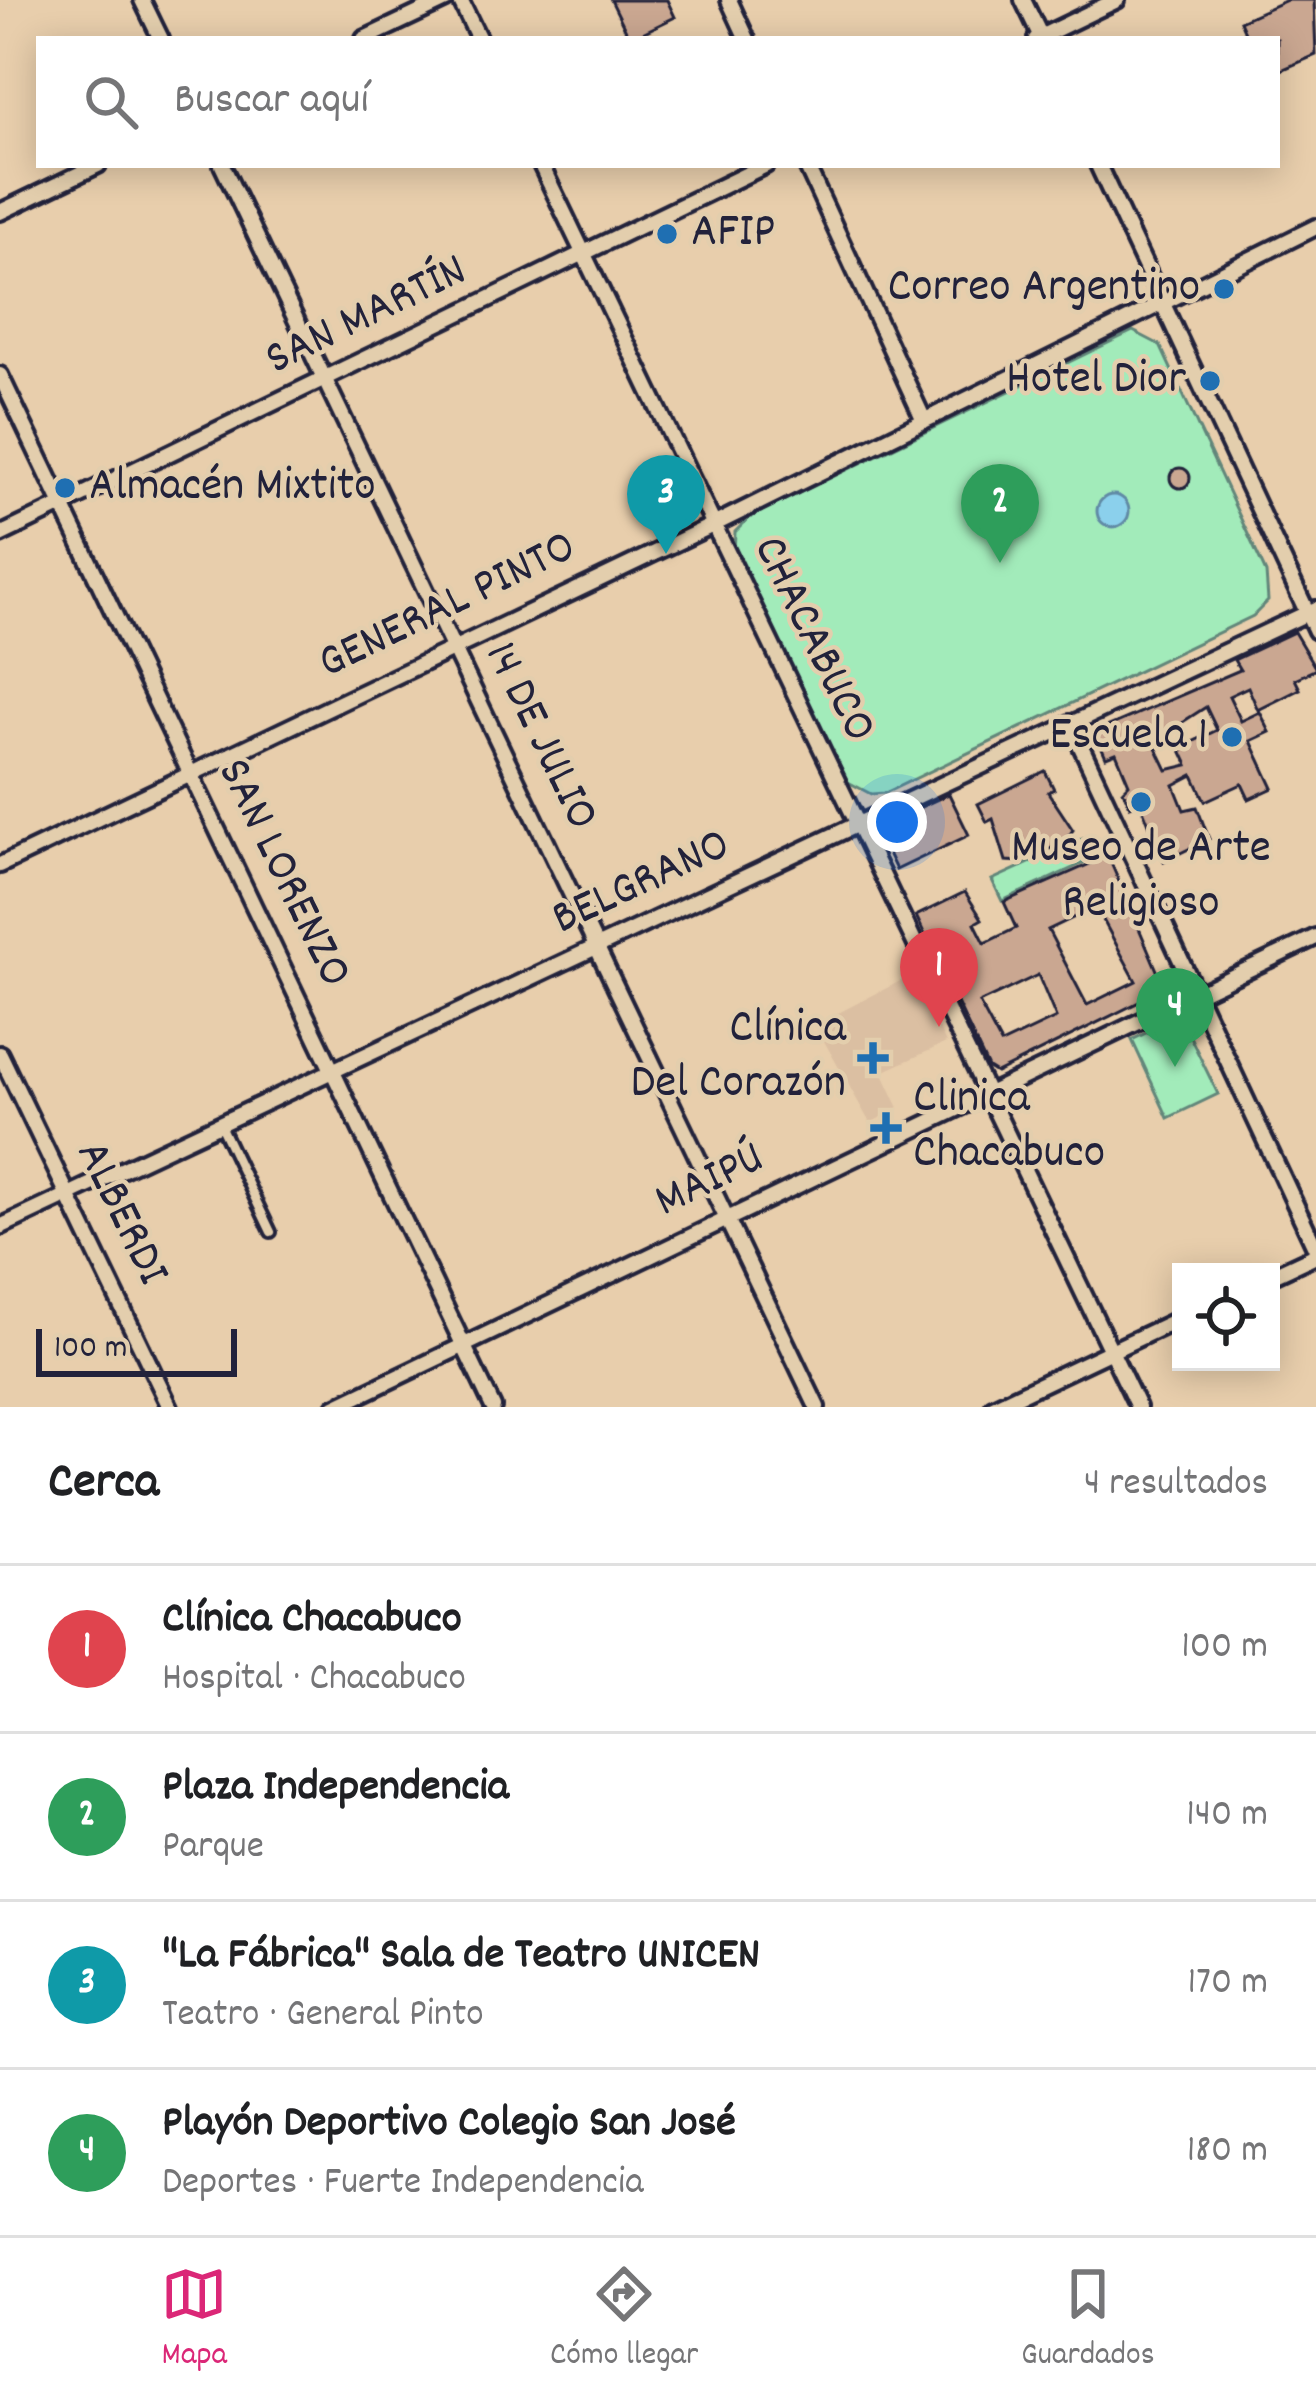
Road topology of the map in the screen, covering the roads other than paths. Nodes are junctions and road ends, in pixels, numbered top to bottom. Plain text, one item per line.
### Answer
1 (142, 0) edge
2 (446, 0) edge
3 (460, 0) edge
4 (729, 0) edge
5 (1023, 0) edge
6 (1117, 0) edge
7 (160, 36) edge
8 (370, 36) edge
9 (478, 36) edge
10 (746, 36) edge
11 (1039, 36) edge
12 (1044, 36) edge
13 (92, 168) edge
14 (223, 168) edge
15 (542, 168) edge
16 (760, 168) edge
17 (807, 168) edge
18 (1099, 168) edge
19 (0, 212) edge
20 (1316, 227) edge
21 (585, 255) junction
22 (1159, 302) junction
23 (0, 375) edge
24 (326, 380) junction
25 (923, 418) junction
26 (63, 505) junction
27 (713, 525) junction
28 (0, 535) edge
29 (1312, 611) edge
30 (1316, 631) edge
31 (453, 647) junction
32 (1070, 723) junction
33 (191, 774) junction
34 (858, 826) junction
35 (0, 865) edge
36 (1316, 937) edge
37 (597, 948) junction
38 (1198, 994) junction
39 (0, 1054) edge
40 (334, 1073) junction
41 (985, 1095) junction
42 (220, 1125) junction
43 (67, 1196) junction
44 (729, 1216) junction
45 (0, 1228) edge
46 (271, 1232) dead end
47 (1316, 1252) edge
48 (1280, 1271) edge
49 (1172, 1322) edge
50 (464, 1346) junction
51 (1111, 1351) junction
52 (170, 1407) edge
53 (335, 1407) edge
54 (493, 1407) edge
55 (818, 1407) edge
56 (993, 1407) edge
57 (1138, 1407) edge

1 - 7 street
2 - 8 street
3 - 9 street
4 - 10 street
5 - 11 street
6 - 12 street
13 - 19 street
14 - 24 street, 14 DE JULIO
15 - 21 street, CHACABUCO
16 - 21 street, SAN MARTÍN
17 - 25 street
18 - 22 street
20 - 22 street, GENERAL PINTO
21 - 24 street, SAN MARTÍN
21 - 27 street, CHACABUCO
22 - 25 street, GENERAL PINTO
22 - 29 street
23 - 26 street, SAN LORENZO
24 - 26 street, SAN MARTÍN
24 - 31 street, 14 DE JULIO
25 - 27 street, GENERAL PINTO
26 - 28 street, SAN MARTÍN
26 - 33 street, SAN LORENZO
27 - 31 street, GENERAL PINTO
27 - 34 street, CHACABUCO
29 - 30 street
29 - 32 street, BELGRANO
31 - 33 street, GENERAL PINTO
31 - 37 street, 14 DE JULIO
32 - 34 street, BELGRANO
32 - 38 street
33 - 35 street, GENERAL PINTO
33 - 40 street, SAN LORENZO
34 - 37 street, BELGRANO
34 - 41 street, CHACABUCO
36 - 38 street, MAIPÚ
37 - 40 street, BELGRANO
37 - 44 street, 14 DE JULIO
38 - 41 street, MAIPÚ
38 - 47 street
39 - 43 street, ALBERDI
40 - 42 street, BELGRANO
40 - 50 street, SAN LORENZO
41 - 44 street, MAIPÚ
41 - 51 street, CHACABUCO
42 - 43 street, BELGRANO
42 - 46 lane
43 - 45 street, BELGRANO
43 - 52 street, ALBERDI
44 - 50 street, MAIPÚ
44 - 55 street, 14 DE JULIO
47 - 48 street
49 - 51 street
50 - 53 street, MAIPÚ
50 - 54 street, SAN LORENZO
51 - 56 street
51 - 57 street, CHACABUCO

